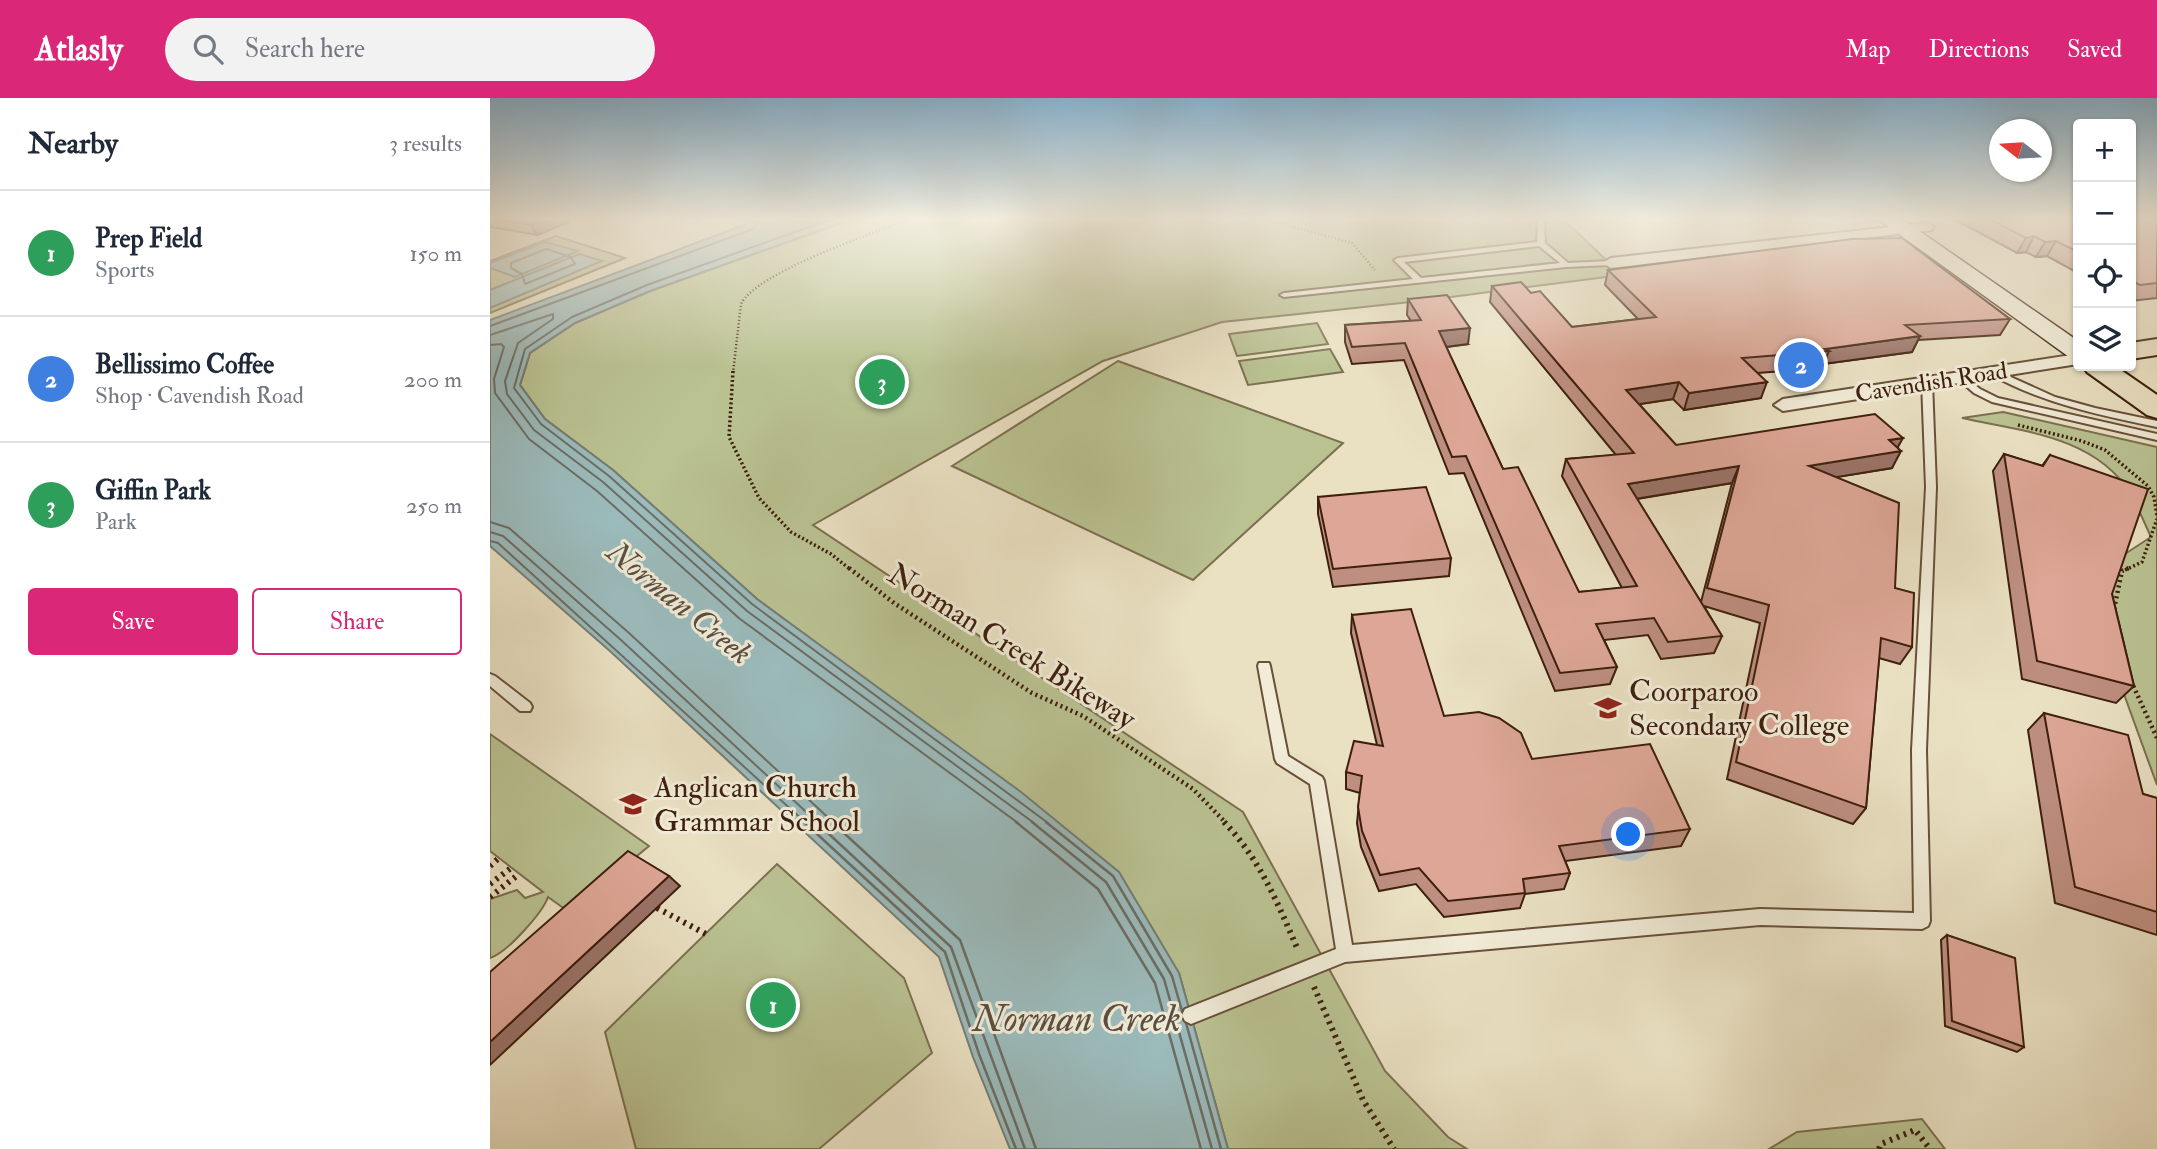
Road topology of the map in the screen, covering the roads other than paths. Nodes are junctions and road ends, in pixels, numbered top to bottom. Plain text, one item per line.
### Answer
1 (1406, 268) edge
2 (1536, 268) edge
3 (1966, 268) edge
4 (1978, 268) edge
5 (1418, 280) junction
6 (1284, 295) dead end
7 (2073, 328) edge
8 (2157, 347) edge
9 (2073, 348) edge
10 (2136, 350) edge
11 (2073, 360) edge
12 (2104, 371) edge
13 (2136, 371) edge
14 (1993, 372) junction
15 (1961, 377) junction
16 (1927, 382) junction
17 (2157, 385) edge
18 (1783, 405) dead end
19 (2157, 408) edge
20 (2157, 424) edge
21 (2157, 438) edge
22 (1264, 666) dead end
23 (490, 679) edge
24 (525, 707) dead end
25 (1345, 954) junction
26 (1191, 1015) dead end

1 - 5 lane
2 - 5 lane
3 - 9 main road
4 - 7 main road
5 - 6 lane
8 - 10 main road
11 - 14 street, Cavendish Road
12 - 19 main road
13 - 17 main road
14 - 15 street, Cavendish Road
14 - 20 lane
15 - 16 street, Cavendish Road
15 - 21 lane
16 - 18 street, Cavendish Road
16 - 25 lane
22 - 25 lane
23 - 24 lane
25 - 26 lane

